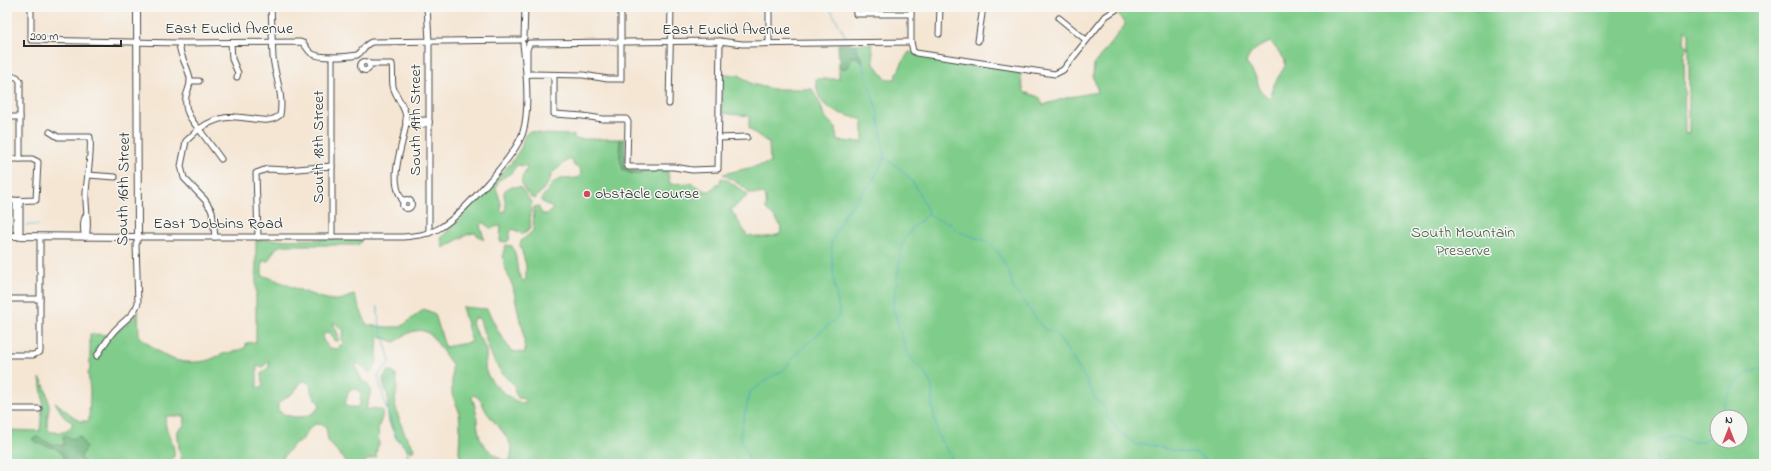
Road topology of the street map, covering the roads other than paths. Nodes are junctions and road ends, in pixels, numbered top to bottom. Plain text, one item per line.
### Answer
1 (31, 7) edge
2 (137, 7) edge
3 (271, 7) edge
4 (427, 7) edge
5 (525, 7) edge
6 (621, 7) edge
7 (671, 7) edge
8 (769, 7) edge
9 (855, 7) edge
10 (911, 7) edge
11 (940, 7) edge
12 (983, 7) edge
13 (1120, 7) edge
14 (911, 14) junction
15 (1059, 18) dead end
16 (939, 34) dead end
17 (978, 40) dead end
18 (1086, 40) junction
19 (137, 41) junction
20 (429, 41) junction
21 (272, 42) junction
22 (526, 42) junction
23 (670, 42) junction
24 (720, 42) junction
25 (911, 42) junction
26 (179, 43) junction
27 (231, 43) junction
28 (621, 43) junction
29 (769, 43) junction
30 (332, 57) junction
31 (369, 64) dead end
32 (526, 75) junction
33 (554, 75) junction
34 (7, 76) edge
35 (238, 77) dead end
36 (190, 81) junction
37 (199, 81) dead end
38 (668, 104) dead end
39 (7, 117) edge
40 (20, 117) junction
41 (406, 122) junction
42 (429, 122) junction
43 (199, 129) junction
44 (50, 132) dead end
45 (747, 137) dead end
46 (718, 138) junction
47 (7, 159) edge
48 (20, 159) junction
49 (221, 159) dead end
50 (332, 166) junction
51 (88, 175) junction
52 (115, 177) dead end
53 (7, 200) edge
54 (18, 200) junction
55 (403, 201) dead end
56 (429, 233) junction
57 (7, 236) edge
58 (18, 237) junction
59 (40, 237) junction
60 (86, 237) junction
61 (138, 237) junction
62 (216, 237) junction
63 (258, 237) junction
64 (332, 237) junction
65 (7, 299) edge
66 (40, 299) junction
67 (7, 355) edge
68 (97, 356) dead end
69 (7, 409) edge
70 (39, 409) dead end

1 - 19 street, East Euclid Avenue
2 - 19 main road, South 16th Street
3 - 21 street
4 - 20 street, South 19th Street
5 - 22 street
6 - 28 street
7 - 23 street
8 - 29 street
9 - 14 street
10 - 14 street
11 - 16 street
12 - 17 street
13 - 18 street
14 - 25 street
15 - 18 street
18 - 25 street
19 - 26 street, East Euclid Avenue
19 - 61 main road, South 16th Street
20 - 22 street, East Euclid Avenue
20 - 30 street, East Euclid Avenue
20 - 42 street, South 19th Street
21 - 27 street, East Euclid Avenue
21 - 30 street, East Euclid Avenue
21 - 43 street
22 - 28 street, East Euclid Avenue
22 - 32 street
23 - 24 street, East Euclid Avenue
23 - 28 street, East Euclid Avenue
23 - 38 street
24 - 29 street, East Euclid Avenue
24 - 46 street
25 - 29 street, East Euclid Avenue
26 - 27 street, East Euclid Avenue
26 - 36 street
27 - 35 street
28 - 33 street
30 - 50 street, South 18th Street
31 - 41 street
32 - 33 street
32 - 56 street
33 - 46 street
34 - 40 street
36 - 37 street
36 - 43 street
39 - 40 street
40 - 48 street
41 - 42 street
41 - 55 street
42 - 56 street, South 19th Street
43 - 49 street
43 - 62 street
44 - 51 street
45 - 46 street
47 - 48 street
48 - 54 street
50 - 63 street
50 - 64 street, South 18th Street
51 - 52 street
51 - 60 street
53 - 54 street
54 - 58 street
56 - 64 street, East Dobbins Road
57 - 58 main road, East Dobbins Road
58 - 59 main road, East Dobbins Road
59 - 60 main road, East Dobbins Road
59 - 66 street
60 - 61 main road, East Dobbins Road
61 - 62 street, East Dobbins Road
61 - 68 street, South 16th Street
62 - 63 street, East Dobbins Road
63 - 64 street, East Dobbins Road
65 - 66 street
66 - 67 street
69 - 70 street

